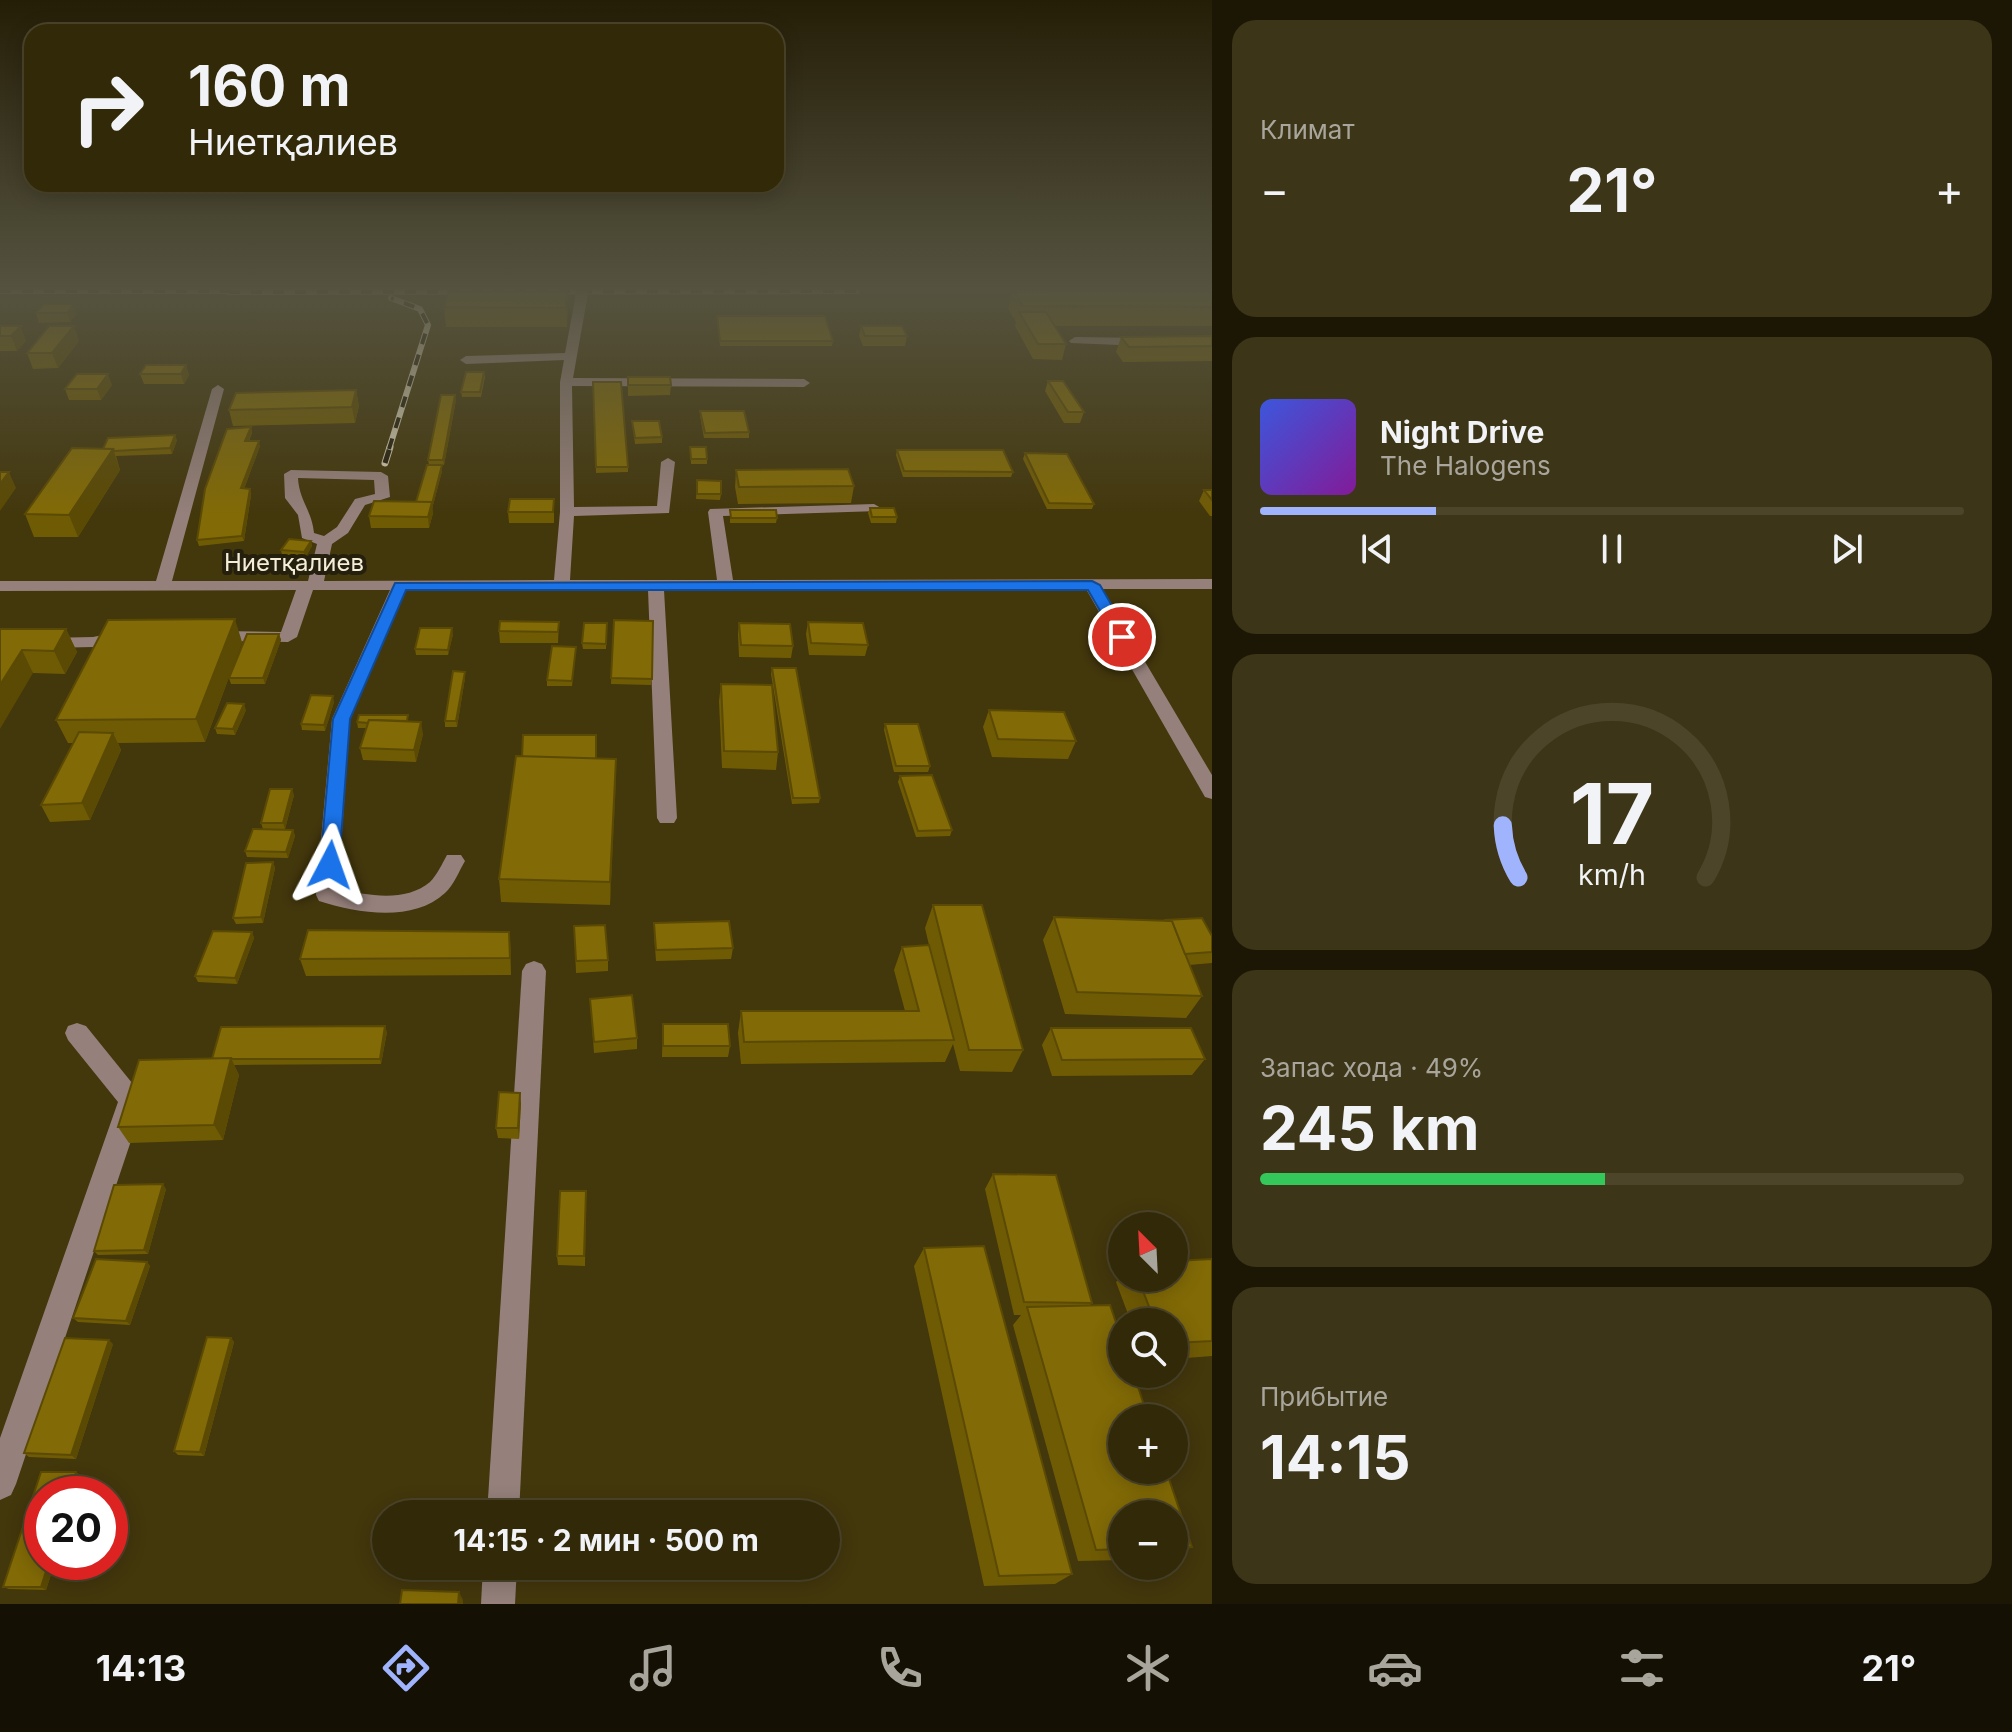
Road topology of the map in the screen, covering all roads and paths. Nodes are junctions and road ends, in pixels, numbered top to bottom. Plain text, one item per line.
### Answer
1 (569, 365) edge
2 (566, 382) junction
3 (804, 383) dead end
4 (218, 389) dead end
5 (668, 462) dead end
6 (874, 508) edge
7 (567, 512) junction
8 (325, 542) junction
9 (1212, 584) edge
10 (1092, 585) junction
11 (163, 586) junction
12 (310, 586) junction
13 (400, 586) junction
14 (562, 586) junction
15 (656, 586) junction
16 (726, 586) junction
17 (3, 591) edge
18 (135, 636) edge
19 (196, 636) edge
20 (0, 644) edge
21 (1212, 792) edge
22 (667, 818) dead end
23 (454, 861) dead end
24 (534, 971) dead end
25 (77, 1033) dead end
26 (0, 1484) edge
27 (504, 1500) edge
28 (499, 1580) edge
29 (498, 1604) edge

1 - 2 street
2 - 3 street
2 - 7 street
4 - 11 street
5 - 7 street
6 - 16 street
7 - 14 street
8 - 8 street
8 - 12 street
9 - 10 street, Ниетқалиев
10 - 16 street, Ниетқалиев
10 - 21 street
11 - 12 street, Ниетқалиев
11 - 17 street, Ниетқалиев
12 - 13 street, Ниетқалиев
12 - 19 street
13 - 14 street, Ниетқалиев
13 - 23 street
14 - 15 street, Ниетқалиев
15 - 16 street, Ниетқалиев
15 - 22 street
18 - 20 street
24 - 27 street
25 - 26 street
28 - 29 street

